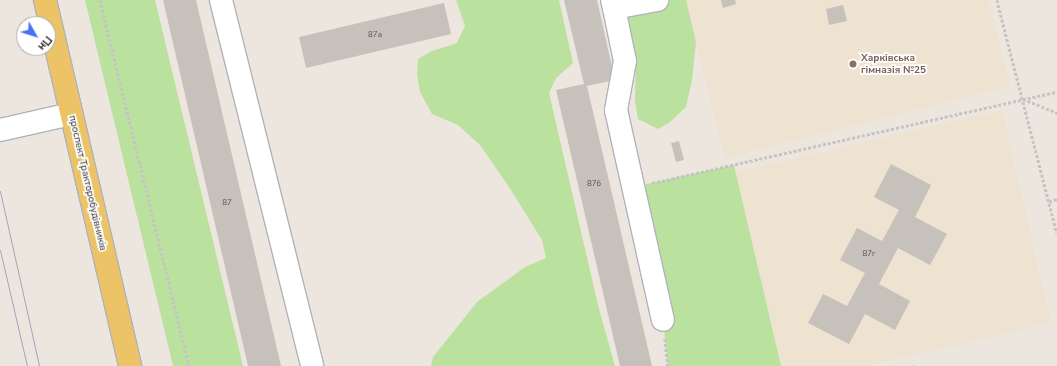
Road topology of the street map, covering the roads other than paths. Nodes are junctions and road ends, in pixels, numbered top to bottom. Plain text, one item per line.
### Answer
1 (45, 0) edge
2 (221, 0) edge
3 (657, 0) edge
4 (613, 4) edge
5 (71, 114) junction
6 (0, 130) edge
7 (663, 320) road end
8 (130, 366) edge
9 (312, 366) edge

1 - 5 main road, проспект Тракторобудівників
2 - 9 lane
3 - 4 lane
4 - 7 lane
5 - 6 lane
5 - 8 main road, проспект Тракторобудівників

